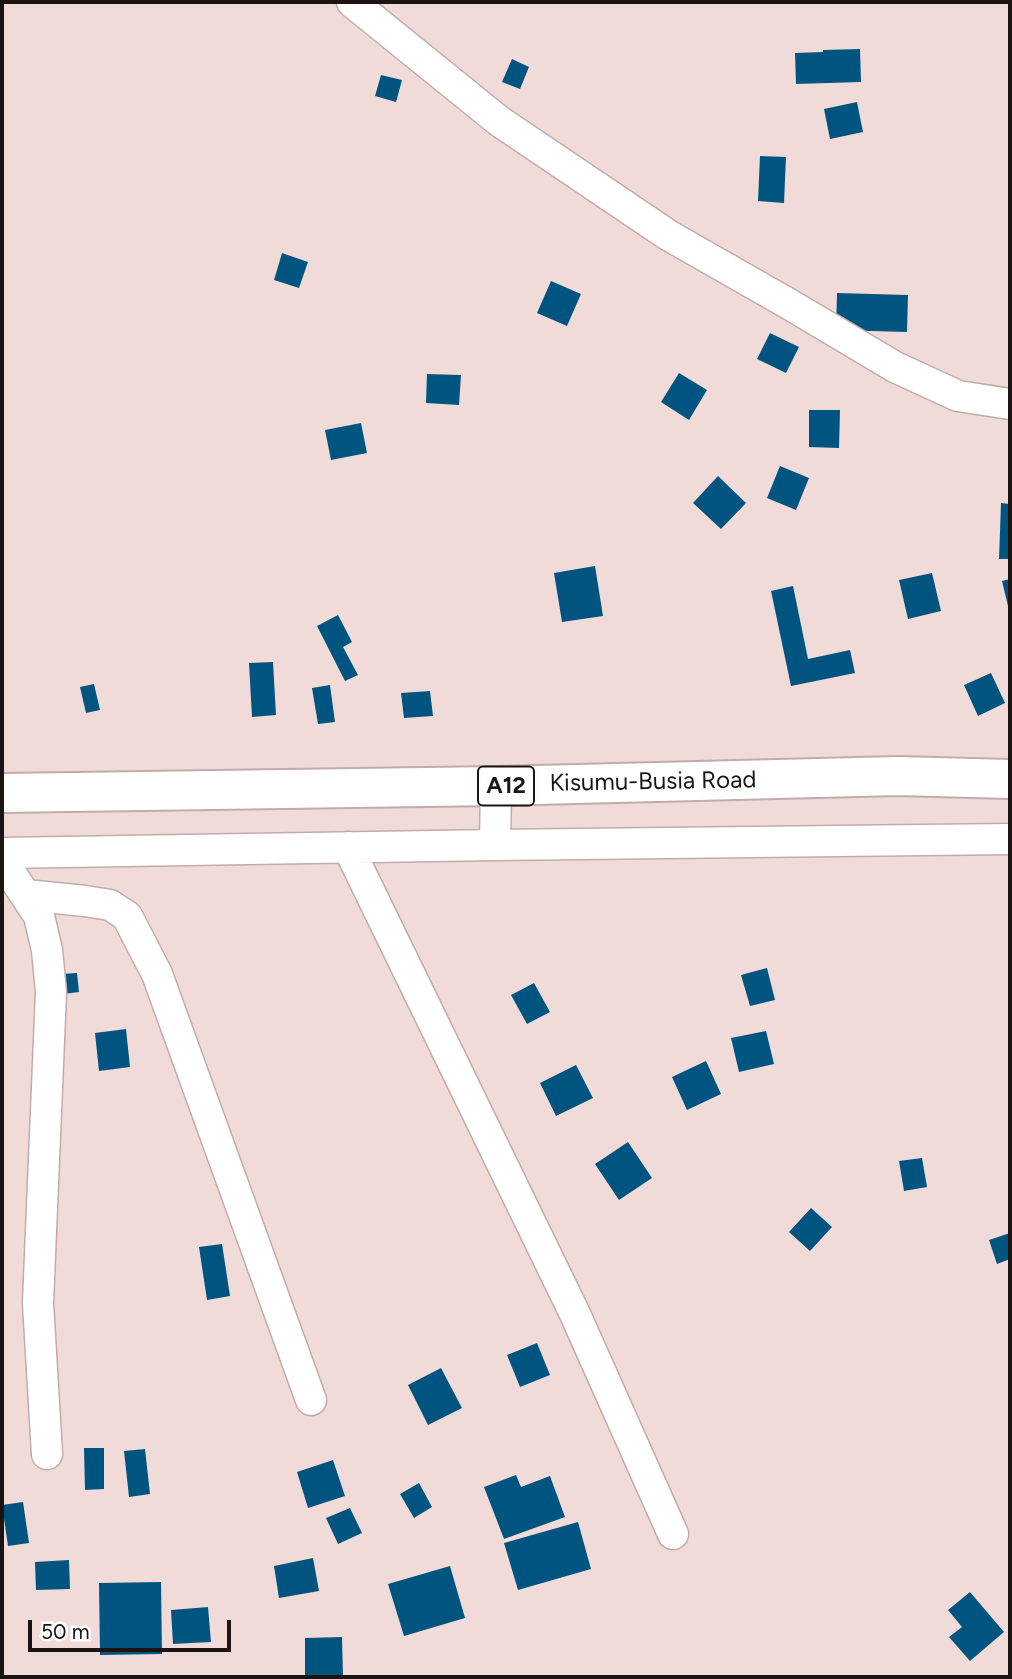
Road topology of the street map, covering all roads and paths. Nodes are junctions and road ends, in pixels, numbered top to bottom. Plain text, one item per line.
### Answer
1 (352, 2) edge
2 (1010, 404) edge
3 (1010, 779) edge
4 (496, 786) junction
5 (2, 793) edge
6 (1010, 839) edge
7 (495, 845) junction
8 (348, 847) junction
9 (2, 853) edge
10 (2, 860) edge
11 (26, 895) junction
12 (311, 1399) dead end
13 (47, 1454) dead end
14 (673, 1534) dead end

1 - 2 street
3 - 4 highway, Kisumu-Busia Road / A12
4 - 5 highway, Kisumu-Busia Road / A12
4 - 7 street
6 - 7 street
7 - 8 street
8 - 9 street
8 - 14 street
10 - 11 street
11 - 12 street
11 - 13 street

